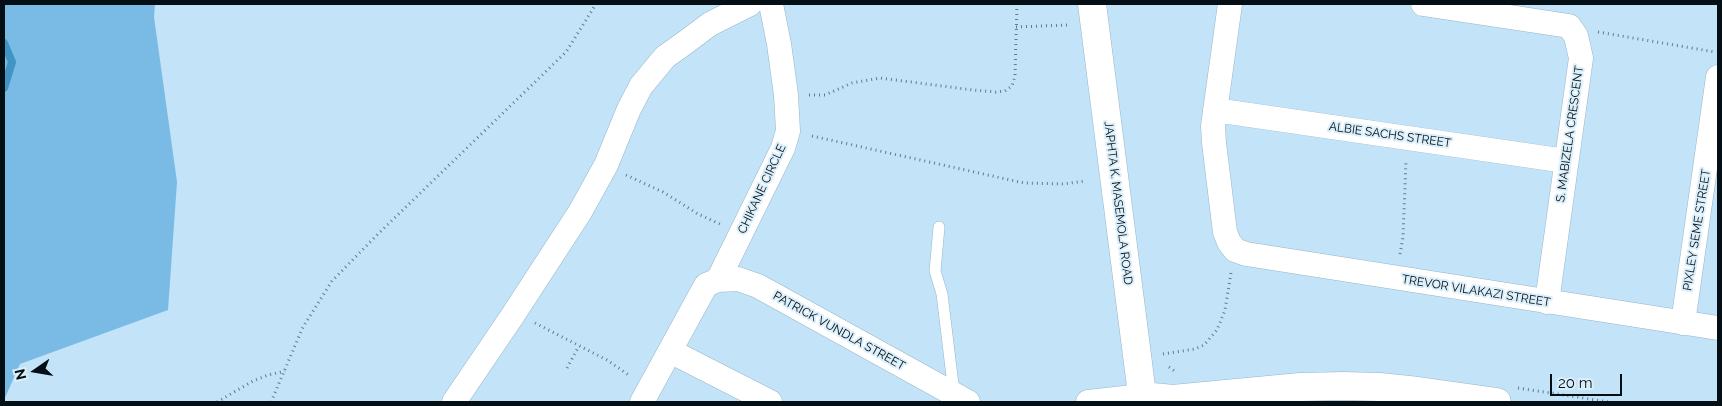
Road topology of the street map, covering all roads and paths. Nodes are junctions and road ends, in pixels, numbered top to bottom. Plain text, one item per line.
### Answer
1 (596, 4) edge
2 (750, 4) edge
3 (771, 4) edge
4 (1017, 4) edge
5 (1092, 4) edge
6 (1230, 4) edge
7 (1423, 4) edge
8 (1073, 25) dead end
9 (1569, 26) junction
10 (1016, 27) junction
11 (1718, 53) edge
12 (1718, 77) edge
13 (786, 95) junction
14 (1215, 110) junction
15 (788, 131) junction
16 (1407, 138) junction
17 (1566, 161) junction
18 (606, 165) junction
19 (1086, 182) dead end
20 (1711, 184) edge
21 (939, 227) dead end
22 (741, 234) junction
23 (1235, 250) junction
24 (1396, 278) junction
25 (712, 283) junction
26 (1547, 302) junction
27 (514, 315) junction
28 (1683, 323) junction
29 (1718, 328) edge
30 (579, 346) junction
31 (670, 351) junction
32 (1162, 354) dead end
33 (567, 368) dead end
34 (286, 371) junction
35 (647, 394) edge
36 (1142, 399) edge
37 (959, 400) edge
38 (217, 402) edge
39 (271, 402) edge
40 (454, 402) edge
41 (770, 402) edge
42 (1088, 402) edge
43 (1497, 402) edge

1 - 34 path
2 - 18 street
3 - 13 street, CHIKANE CIRCLE
4 - 10 path
5 - 36 main road, JAPHTA K. MASEMOLA ROAD
6 - 14 street
7 - 9 street
8 - 10 path
9 - 11 path
9 - 17 street, S. MABIZELA CRESCENT
10 - 13 path
12 - 20 street, PIXLEY SEME STREET
13 - 15 street, CHIKANE CIRCLE
14 - 16 street, ALBIE SACHS STREET
14 - 23 street
15 - 19 path
15 - 22 street, CHIKANE CIRCLE
16 - 17 street, ALBIE SACHS STREET
16 - 24 path
17 - 26 street, S. MABIZELA CRESCENT
18 - 22 path
18 - 27 street
20 - 28 street, PIXLEY SEME STREET
21 - 37 lane
22 - 25 street, CHIKANE CIRCLE
23 - 24 street, TREVOR VILAKAZI STREET
23 - 32 path
24 - 26 street, TREVOR VILAKAZI STREET
25 - 31 street, CHIKANE CIRCLE
25 - 37 street, PATRICK VUNDLA STREET
26 - 28 street, TREVOR VILAKAZI STREET
27 - 30 path
27 - 40 street
28 - 29 street, TREVOR VILAKAZI STREET
30 - 33 path
30 - 35 path
31 - 35 street, CHIKANE CIRCLE
31 - 41 street
34 - 38 path
34 - 39 path
36 - 42 street
36 - 43 main road

